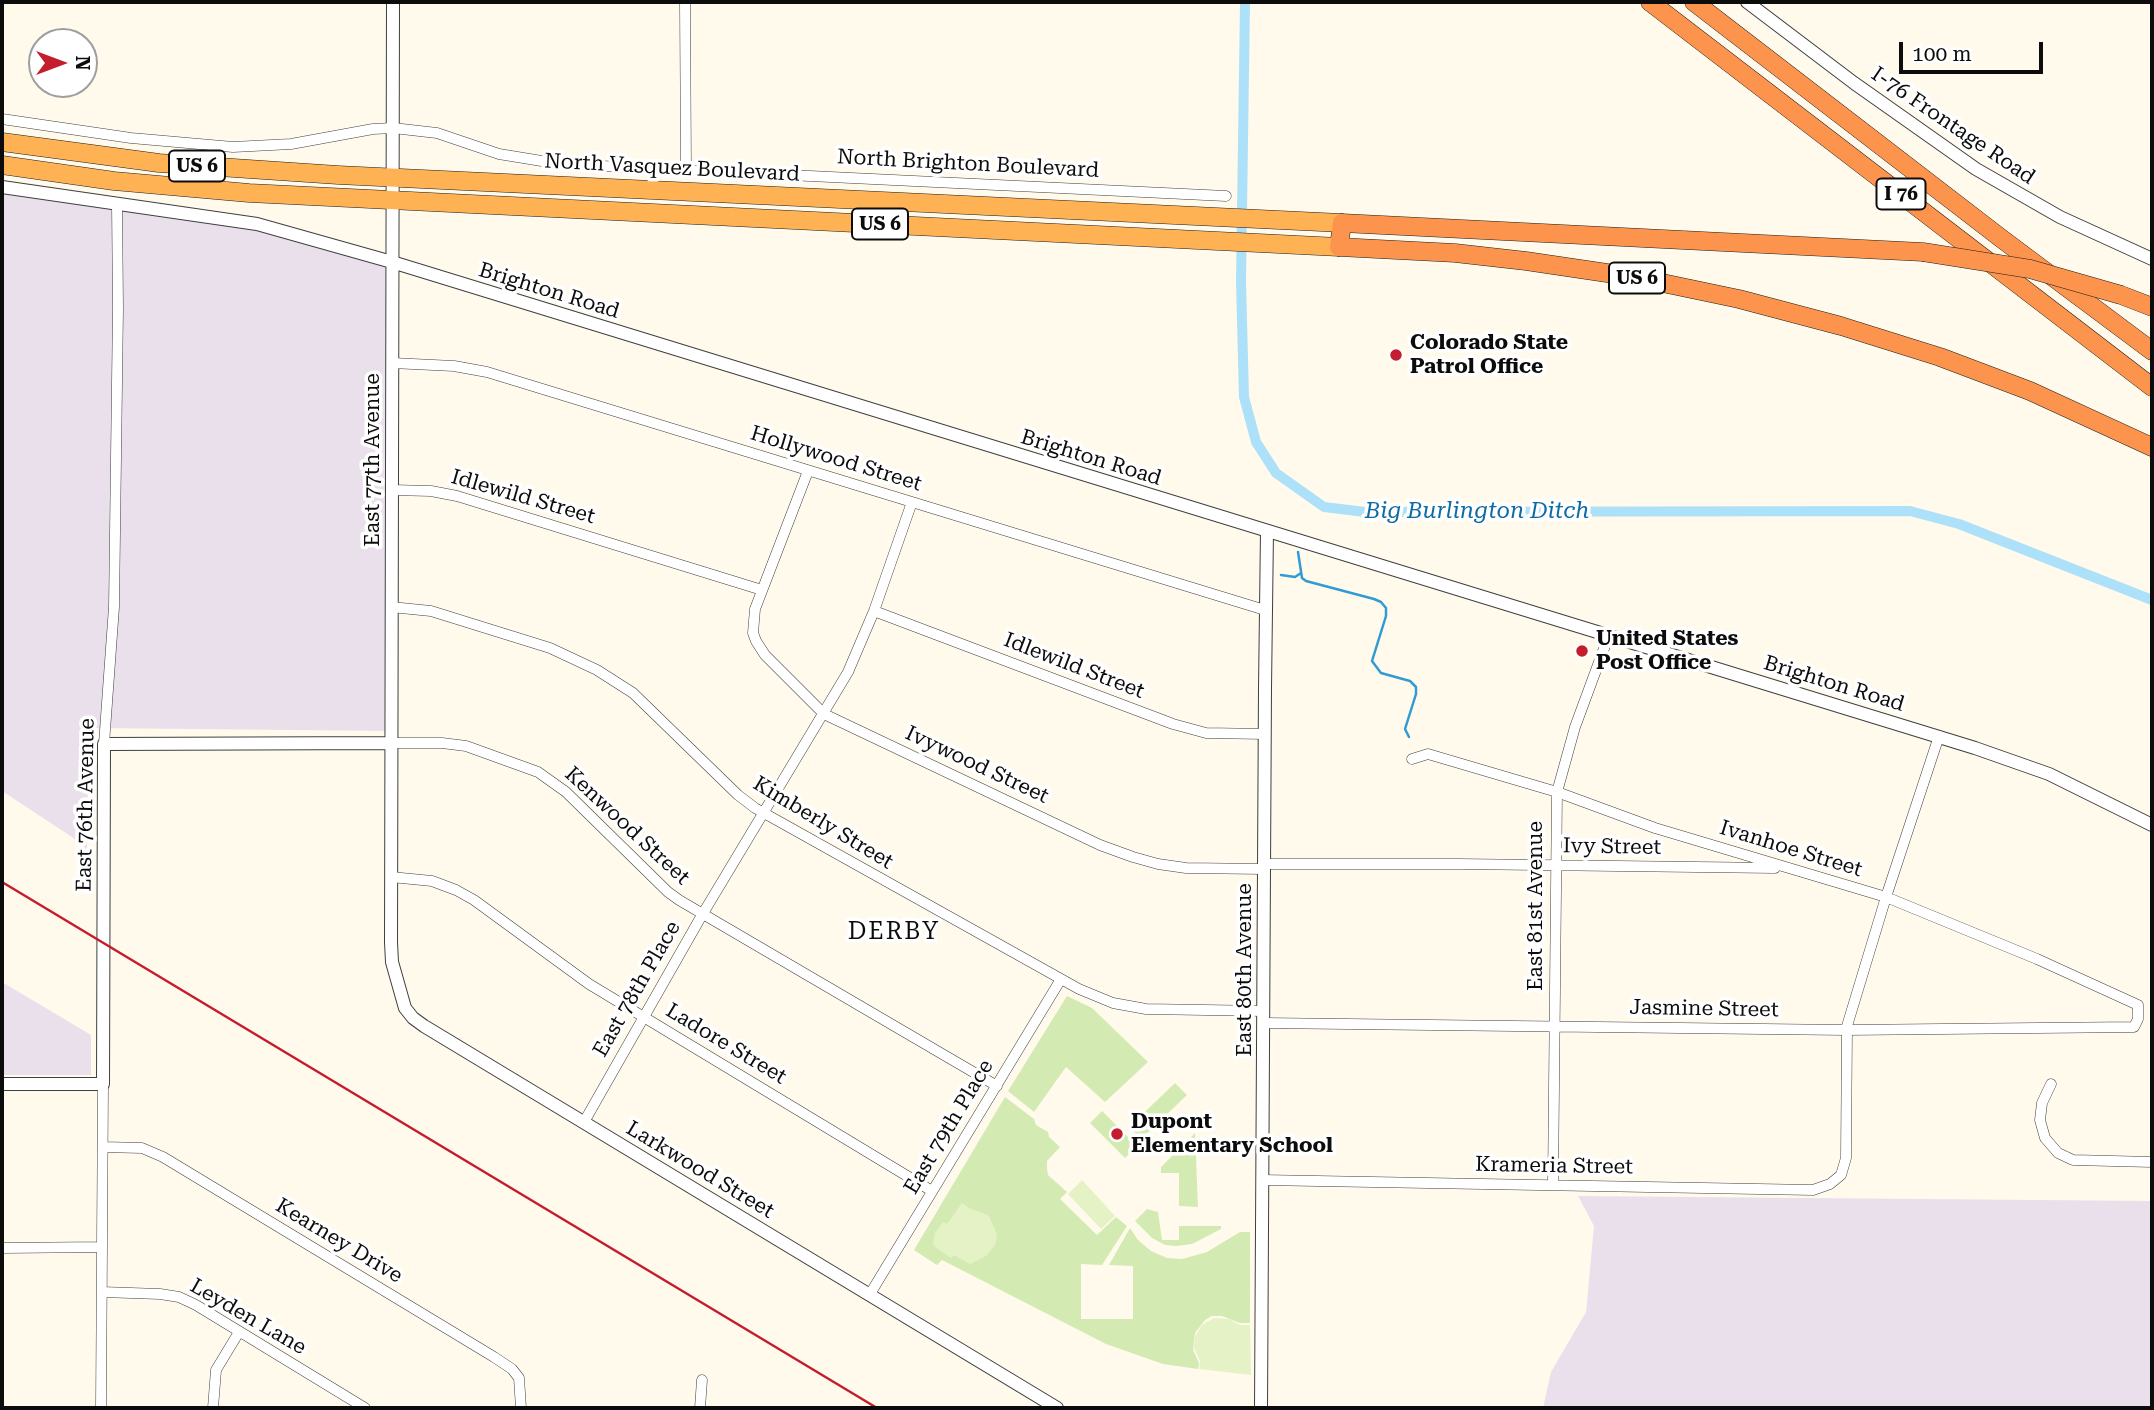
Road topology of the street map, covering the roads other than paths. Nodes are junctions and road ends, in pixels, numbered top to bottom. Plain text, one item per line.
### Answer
1 (393, 2) edge
2 (685, 2) edge
3 (1650, 2) edge
4 (1694, 2) edge
5 (1747, 2) edge
6 (2, 119) edge
7 (393, 128) junction
8 (2, 142) edge
9 (2, 165) edge
10 (686, 170) junction
11 (392, 177) junction
12 (2, 187) edge
13 (1226, 196) dead end
14 (392, 201) junction
15 (117, 203) junction
16 (1342, 223) junction
17 (1339, 247) junction
18 (2152, 259) edge
19 (392, 262) junction
20 (2152, 307) edge
21 (2152, 351) edge
22 (392, 363) junction
23 (2152, 387) edge
24 (2152, 447) edge
25 (808, 471) junction
26 (392, 490) junction
27 (912, 502) junction
28 (1267, 531) junction
29 (762, 590) junction
30 (391, 607) junction
31 (1265, 610) junction
32 (874, 611) junction
33 (1609, 635) junction
34 (824, 714) junction
35 (1265, 734) junction
36 (1938, 736) junction
37 (391, 743) junction
38 (104, 744) junction
39 (1412, 760) dead end
40 (1556, 792) junction
41 (763, 813) junction
42 (2152, 825) edge
43 (1555, 865) junction
44 (1264, 867) junction
45 (1791, 868) junction
46 (391, 877) junction
47 (1886, 897) junction
48 (702, 915) junction
49 (391, 918) joint
50 (1061, 979) junction
51 (643, 1017) junction
52 (1264, 1017) junction
53 (2138, 1019) joint
54 (1555, 1026) junction
55 (1846, 1030) junction
56 (2, 1084) edge
57 (103, 1084) junction
58 (2051, 1084) dead end
59 (997, 1086) junction
60 (584, 1122) junction
61 (103, 1147) junction
62 (2152, 1162) edge
63 (1262, 1180) junction
64 (1553, 1185) junction
65 (932, 1191) junction
66 (102, 1247) junction
67 (2, 1248) edge
68 (102, 1292) junction
69 (870, 1294) junction
70 (239, 1332) junction
71 (702, 1380) dead end
72 (101, 1408) edge
73 (212, 1408) edge
74 (365, 1408) edge
75 (521, 1408) edge
76 (700, 1408) edge
77 (1057, 1408) edge
78 (1261, 1408) edge

1 - 7 street, East 77th Avenue
2 - 10 street
3 - 23 highway, I 76
4 - 21 highway, I 76
5 - 18 street, I-76 Frontage Road
6 - 7 street, North Brighton Boulevard
7 - 10 street, North Brighton Boulevard
7 - 11 street, East 77th Avenue
8 - 11 highway, North Vasquez Boulevard / US 6
9 - 14 highway, US 6
10 - 13 street, North Brighton Boulevard
11 - 14 street, East 77th Avenue
11 - 16 highway, North Vasquez Boulevard / US 6
12 - 15 street, Brighton Road
14 - 17 highway, US 6
14 - 19 street, East 77th Avenue
15 - 19 street, Brighton Road
15 - 38 street, East 76th Avenue
16 - 17 highway
16 - 20 highway, US 6, bridge
17 - 24 highway, US 6
19 - 22 street, East 77th Avenue
19 - 28 street, Brighton Road
22 - 25 street, Hollywood Street
22 - 26 street, East 77th Avenue
25 - 27 street, Hollywood Street
25 - 29 street, Ivywood Street
26 - 29 street, Idlewild Street
26 - 30 street, East 77th Avenue
27 - 31 street, Hollywood Street
27 - 32 street, East 78th Place
28 - 31 street, East 80th Avenue
28 - 33 street, Brighton Road
29 - 34 street, Ivywood Street
30 - 37 street, East 77th Avenue
30 - 41 street, Kimberly Street
31 - 35 street, East 80th Avenue
32 - 34 street, East 78th Place
32 - 35 street, Idlewild Street
33 - 36 street, Brighton Road
33 - 40 street, East 81st Avenue
34 - 41 street, East 78th Place
34 - 44 street, Ivywood Street
35 - 44 street, East 80th Avenue
36 - 42 street, Brighton Road
36 - 47 street
37 - 38 street, Kenwood Street
37 - 46 street, East 77th Avenue
37 - 48 street, Kenwood Street
38 - 57 street, East 76th Avenue
39 - 40 street, Ivanhoe Street
40 - 43 street, East 81st Avenue
40 - 45 street, Ivanhoe Street
41 - 48 street, East 78th Place
41 - 50 street, Kimberly Street
43 - 44 street, Ivy Street
43 - 45 street, Ivy Street
43 - 54 street, East 81st Avenue
44 - 52 street, East 80th Avenue
45 - 47 street, Ivanhoe Street
46 - 49 street, East 77th Avenue
46 - 51 street, Ladore Street
47 - 53 street, Ivanhoe Street
47 - 55 street
48 - 51 street, East 78th Place
48 - 59 street, Kenwood Street
49 - 60 street, Larkwood Street
50 - 52 street, Kimberly Street
50 - 59 street, East 79th Place
51 - 60 street, East 78th Place
51 - 65 street, Ladore Street
52 - 54 street, Jasmine Street
52 - 63 street, East 80th Avenue
53 - 55 street, Jasmine Street
54 - 55 street, Jasmine Street
54 - 64 street, East 81st Avenue
55 - 64 street, Krameria Street
56 - 57 street
57 - 61 street, East 76th Avenue
58 - 62 street
59 - 65 street, East 79th Place
60 - 69 street, Larkwood Street
61 - 66 street, East 76th Avenue
61 - 75 street, Kearney Drive
63 - 64 street, Krameria Street
63 - 78 street, East 80th Avenue
65 - 69 street, East 79th Place
66 - 67 street
66 - 68 street, East 76th Avenue
68 - 70 street, Leyden Lane
68 - 72 street, East 76th Avenue
69 - 77 street, Larkwood Street
70 - 73 street
70 - 74 street, Leyden Lane
71 - 76 street

